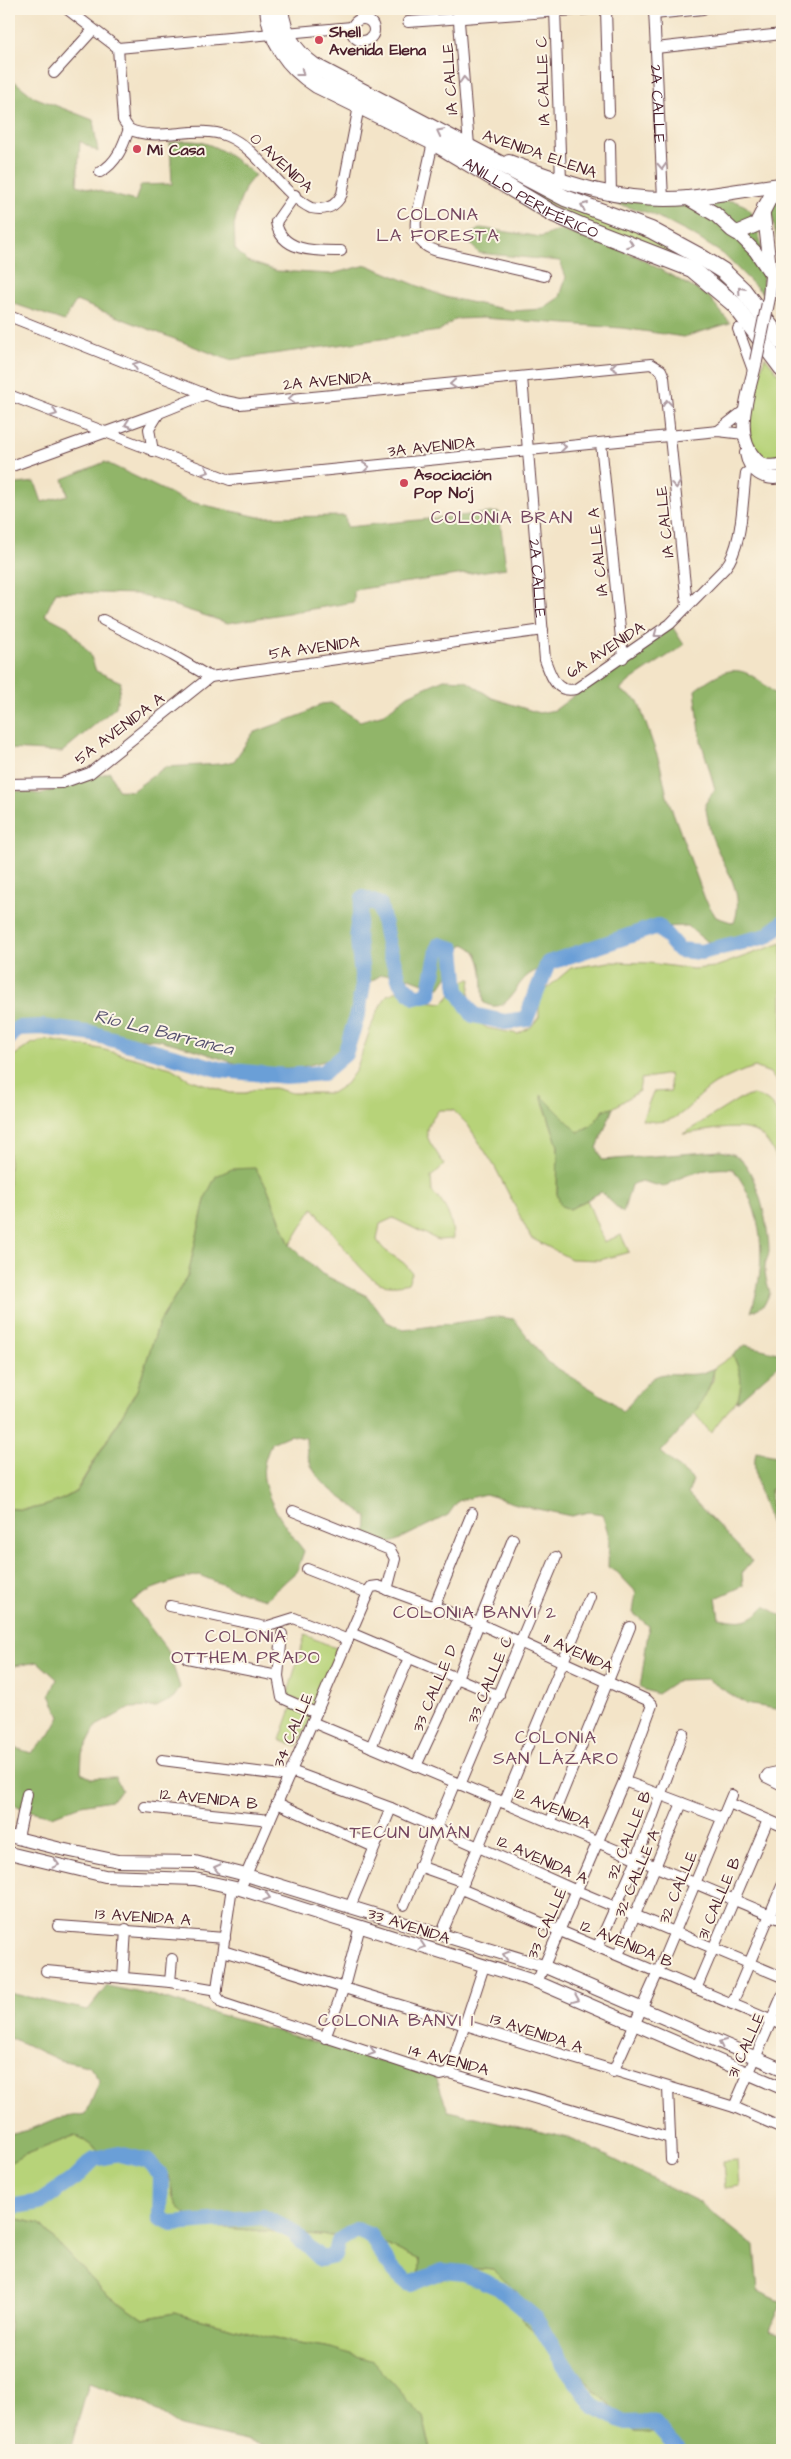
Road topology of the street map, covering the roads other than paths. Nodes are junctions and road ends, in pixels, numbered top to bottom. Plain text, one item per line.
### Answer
1 (67, 9) edge
2 (268, 9) edge
3 (280, 9) edge
4 (589, 9) edge
5 (606, 9) edge
6 (703, 9) edge
7 (555, 10) edge
8 (654, 11) edge
9 (459, 14) edge
10 (408, 22) dead end
11 (352, 27) dead end
12 (93, 30) junction
13 (279, 34) junction
14 (782, 34) edge
15 (118, 48) junction
16 (656, 48) junction
17 (54, 73) dead end
18 (359, 106) junction
19 (609, 112) dead end
20 (129, 129) junction
21 (434, 142) junction
22 (610, 144) dead end
23 (469, 146) junction
24 (100, 172) dead end
25 (560, 181) junction
26 (779, 186) edge
27 (746, 189) junction
28 (717, 193) junction
29 (611, 194) junction
30 (295, 196) junction
31 (688, 198) junction
32 (663, 199) junction
33 (763, 207) junction
34 (715, 214) junction
35 (737, 232) junction
36 (341, 250) dead end
37 (544, 276) dead end
38 (771, 276) junction
39 (9, 316) edge
40 (738, 329) dead end
41 (782, 342) edge
42 (755, 367) junction
43 (782, 368) edge
44 (661, 370) joint
45 (522, 377) junction
46 (206, 394) junction
47 (9, 395) edge
48 (746, 410) junction
49 (159, 413) junction
50 (718, 431) junction
51 (105, 432) junction
52 (671, 436) junction
53 (745, 439) junction
54 (601, 443) junction
55 (152, 451) junction
56 (529, 451) junction
57 (782, 464) edge
58 (9, 467) edge
59 (746, 473) dead end
60 (782, 477) edge
61 (688, 605) junction
62 (103, 620) dead end
63 (543, 630) junction
64 (623, 658) junction
65 (545, 660) joint
66 (210, 678) junction
67 (9, 784) edge
68 (293, 1511) dead end
69 (472, 1513) dead end
70 (513, 1539) dead end
71 (556, 1557) dead end
72 (307, 1569) dead end
73 (371, 1589) junction
74 (387, 1590) junction
75 (590, 1597) dead end
76 (170, 1606) dead end
77 (434, 1607) junction
78 (478, 1623) junction
79 (630, 1627) dead end
80 (282, 1634) dead end
81 (349, 1637) junction
82 (521, 1642) junction
83 (187, 1658) dead end
84 (409, 1658) junction
85 (564, 1662) junction
86 (278, 1676) junction
87 (456, 1678) junction
88 (606, 1681) junction
89 (499, 1696) junction
90 (652, 1709) joint
91 (314, 1718) junction
92 (683, 1733) dead end
93 (371, 1747) junction
94 (162, 1760) dead end
95 (416, 1766) junction
96 (782, 1771) edge
97 (290, 1774) junction
98 (624, 1781) junction
99 (458, 1784) junction
100 (782, 1785) edge
101 (28, 1794) dead end
102 (661, 1794) junction
103 (501, 1801) junction
104 (277, 1803) junction
105 (682, 1803) junction
106 (145, 1807) dead end
107 (391, 1808) junction
108 (722, 1818) junction
109 (270, 1820) junction
110 (768, 1820) junction
111 (550, 1823) junction
112 (782, 1826) edge
113 (435, 1827) junction
114 (13, 1837) edge
115 (597, 1842) junction
116 (374, 1847) junction
117 (479, 1847) junction
118 (9, 1855) edge
119 (637, 1859) junction
120 (419, 1866) junction
121 (655, 1866) junction
122 (246, 1875) junction
123 (695, 1883) junction
124 (463, 1886) junction
125 (782, 1886) edge
126 (236, 1888) junction
127 (577, 1890) junction
128 (733, 1899) junction
129 (404, 1905) dead end
130 (350, 1907) junction
131 (615, 1907) junction
132 (770, 1914) junction
133 (635, 1915) junction
134 (782, 1920) edge
135 (58, 1926) dead end
136 (360, 1926) junction
137 (126, 1930) junction
138 (675, 1931) junction
139 (558, 1932) junction
140 (441, 1935) junction
141 (225, 1938) junction
142 (598, 1946) junction
143 (713, 1947) junction
144 (223, 1951) junction
145 (618, 1955) junction
146 (172, 1960) dead end
147 (749, 1963) junction
148 (484, 1966) junction
149 (543, 1966) junction
150 (46, 1972) dead end
151 (658, 1972) junction
152 (782, 1977) edge
153 (123, 1978) junction
154 (170, 1982) junction
155 (537, 1982) junction
156 (344, 1987) junction
157 (696, 1988) junction
158 (217, 1990) junction
159 (782, 1996) edge
160 (222, 2003) joint
161 (732, 2004) junction
162 (642, 2008) junction
163 (772, 2021) junction
164 (636, 2024) junction
165 (782, 2024) edge
166 (466, 2025) junction
167 (325, 2038) junction
168 (756, 2058) junction
169 (782, 2070) edge
170 (613, 2072) junction
171 (449, 2073) junction
172 (749, 2073) junction
173 (668, 2088) junction
174 (782, 2088) edge
175 (734, 2107) junction
176 (782, 2128) edge
177 (670, 2138) junction
178 (671, 2160) dead end

1 - 12 street
2 - 13 highway
3 - 13 highway
4 - 7 street
5 - 19 street
6 - 8 street
7 - 9 street
7 - 25 street, 1A CALLE C
8 - 16 street, 2A CALLE
9 - 10 street
23 -> 9 street, 1A CALLE
11 - 13 street
12 - 15 street
12 - 17 street
13 - 15 street
13 -> 18 highway, ANILLO PERIFÉRICO
23 -> 13 highway, ANILLO PERIFÉRICO
14 - 16 street
15 - 20 street
16 -> 32 street, 2A CALLE
18 - 21 highway, ANILLO PERIFÉRICO
18 - 30 street, 0 AVENIDA
20 - 24 street
20 - 30 street, 0 AVENIDA
21 - 37 street
21 -> 43 highway, ANILLO PERIFÉRICO
22 - 29 street
23 - 25 main road, AVENIDA ELENA
41 -> 23 highway, ANILLO PERIFÉRICO
25 - 29 main road, AVENIDA ELENA
26 - 27 main road, AVENIDA ELENA
26 - 33 main road, AVENIDA ELENA
27 - 28 main road, AVENIDA ELENA
27 - 33 main road
28 - 31 main road, AVENIDA ELENA
28 - 34 main road
29 - 32 main road, AVENIDA ELENA
30 - 36 street
31 - 32 main road, AVENIDA ELENA
31 - 34 main road
33 - 35 main road, AVENIDA ELENA
33 - 38 street
34 - 35 main road
35 - 38 street
38 - 42 street, bridge
46 -> 39 street, 2A AVENIDA
40 - 42 street
42 - 48 street
44 -> 45 street, 2A AVENIDA
52 -> 44 street, 1A CALLE
45 -> 46 street, 2A AVENIDA
45 - 56 street, 2A CALLE
46 - 49 street
47 -> 51 street, 3A AVENIDA
48 - 50 street
48 - 53 street
49 -> 51 street
49 - 55 street
50 - 52 street, 3A AVENIDA
50 - 53 street, 3A AVENIDA
51 - 55 street, 3A AVENIDA
51 - 58 street
52 - 54 street, 3A AVENIDA
52 -> 61 street, 1A CALLE
53 - 57 street
53 - 60 street
56 -> 54 street, 3A AVENIDA
54 - 64 street, 1A CALLE A
55 -> 56 street, 3A AVENIDA
56 - 63 street, 2A CALLE
59 - 61 street
61 -> 64 street, 6A AVENIDA
62 - 66 street
63 - 65 street, 2A CALLE
63 - 66 street, 5A AVENIDA
64 - 65 street, 6A AVENIDA
66 - 67 street, 5A AVENIDA A
68 - 74 street
69 - 77 street
70 - 78 street, 33 CALLE D
71 - 82 street, 33 CALLE C
72 - 73 street, 11 AVENIDA
73 - 74 street, 11 AVENIDA
73 - 81 street, 34 CALLE
74 - 77 street, 11 AVENIDA
75 - 85 street
76 - 81 street
77 - 78 street, 11 AVENIDA
78 - 82 street, 11 AVENIDA
78 - 87 street, 33 CALLE D
79 - 88 street
80 - 86 street
81 - 84 street
81 - 91 street, 34 CALLE
82 - 85 street, 11 AVENIDA
82 - 89 street, 33 CALLE C
83 - 86 street
84 - 87 street
84 - 93 street
85 - 88 street, 11 AVENIDA
85 - 103 street
86 - 91 street, 12 AVENIDA
87 - 89 street
87 - 95 street, 33 CALLE D
88 - 90 street, 11 AVENIDA
88 - 111 street
89 - 99 street, 33 CALLE C
90 - 98 street, 33 CALLE
91 - 93 street, 12 AVENIDA
91 - 97 street, 34 CALLE
92 - 102 street, 32 CALLE B
93 - 95 street, 12 AVENIDA
94 - 97 street, 12 AVENIDA A
95 - 99 street, 12 AVENIDA
96 - 100 street
97 - 104 street, 34 CALLE
97 - 107 street, 12 AVENIDA A
98 - 102 street
98 - 115 street, 33 CALLE
99 - 103 street, 12 AVENIDA
99 - 113 street, 33 CALLE C
101 - 114 street
102 - 105 street
102 - 119 street, 32 CALLE B
103 - 111 street, 12 AVENIDA
103 - 117 street
104 - 109 street, 34 CALLE
104 - 116 street, 12 AVENIDA B
105 - 108 street
105 - 121 street, 32 CALLE A
106 - 109 street, 12 AVENIDA B
107 - 113 street, 12 AVENIDA A
107 - 116 street
108 - 110 street, 32 CALLE
108 - 123 street, 32 CALLE
109 - 122 street, 34 CALLE
110 - 112 street
110 - 128 street, 31 CALLE B
111 - 115 street, 12 AVENIDA
113 - 117 street, 12 AVENIDA A
113 - 120 street, 33 CALLE C
122 -> 114 street, 33 AVENIDA
115 - 119 street, 12 AVENIDA
115 - 127 street, 33 CALLE
116 - 130 street
117 - 124 street
117 - 127 street, 12 AVENIDA A
118 -> 126 street, 33 AVENIDA
119 - 121 street, 12 AVENIDA
119 - 131 street, 32 CALLE B
120 - 124 street, 12 AVENIDA B
120 - 129 street, 33 CALLE C
121 - 123 street, 12 AVENIDA
121 - 133 street, 32 CALLE A
122 - 126 street, 34 CALLE
122 - 130 street, 33 AVENIDA
123 - 128 street, 12 AVENIDA
123 - 138 street, 32 CALLE
124 - 139 street, 12 AVENIDA B
124 - 140 street
125 - 132 street
126 -> 136 street, 33 AVENIDA
126 - 141 street, 34 CALLE
127 - 131 street, 12 AVENIDA A
127 - 139 street, 33 CALLE
128 - 132 street, 12 AVENIDA
128 - 143 street, 31 CALLE B
130 - 140 street, 33 AVENIDA
131 - 133 street, 12 AVENIDA A
131 - 142 street, 32 CALLE B
132 - 134 street, 12 AVENIDA
132 - 147 street
133 - 138 street, 12 AVENIDA A
133 - 145 street, 32 CALLE A
135 - 137 street, 13 AVENIDA A
136 -> 148 street, 33 AVENIDA
136 - 156 street
137 - 141 street, 13 AVENIDA A
137 - 153 street
138 - 143 street, 12 AVENIDA A
138 - 151 street, 32 CALLE
139 - 142 street, 12 AVENIDA B
139 - 149 street, 33 CALLE
149 -> 140 street, 33 AVENIDA
141 - 144 street, 34 CALLE
142 - 145 street, 12 AVENIDA B
143 - 147 street, 12 AVENIDA A
143 - 157 street, 31 CALLE B
144 - 156 street, 13 AVENIDA A
144 - 158 street, 34 CALLE
145 - 151 street, 12 AVENIDA B
146 - 154 street
147 - 152 street, 12 AVENIDA A
147 - 161 street
148 - 155 street, 33 AVENIDA
148 - 166 street
149 - 155 street, 33 CALLE
149 - 162 street, 33 AVENIDA
150 - 153 street
151 - 157 street, 12 AVENIDA B
151 - 162 street, 32 CALLE
153 - 154 street
154 - 158 street
155 -> 164 street, 33 AVENIDA
156 - 166 street, 13 AVENIDA A
156 - 167 street
157 - 161 street, 12 AVENIDA B
158 - 160 street, 34 CALLE
159 - 163 street, 31 CALLE
160 - 167 street, 14 AVENIDA
161 - 163 street, 12 AVENIDA B
162 - 164 street, 32 CALLE
168 -> 162 street, 33 AVENIDA
163 - 165 street, 12 AVENIDA B
163 - 168 street, 31 CALLE
164 - 170 street, 32 CALLE
164 - 172 street, 33 AVENIDA
166 - 170 street, 13 AVENIDA A
166 - 171 street
167 -> 171 street, 14 AVENIDA
168 - 169 street, 33 AVENIDA
168 - 172 street, 31 CALLE
170 - 173 street, 13 AVENIDA A
171 - 177 street, 14 AVENIDA
172 - 174 street, 33 AVENIDA
172 - 175 street, 31 CALLE
173 - 175 street, 13 AVENIDA A
173 - 177 street
175 - 176 street, 13 AVENIDA A
177 - 178 street

